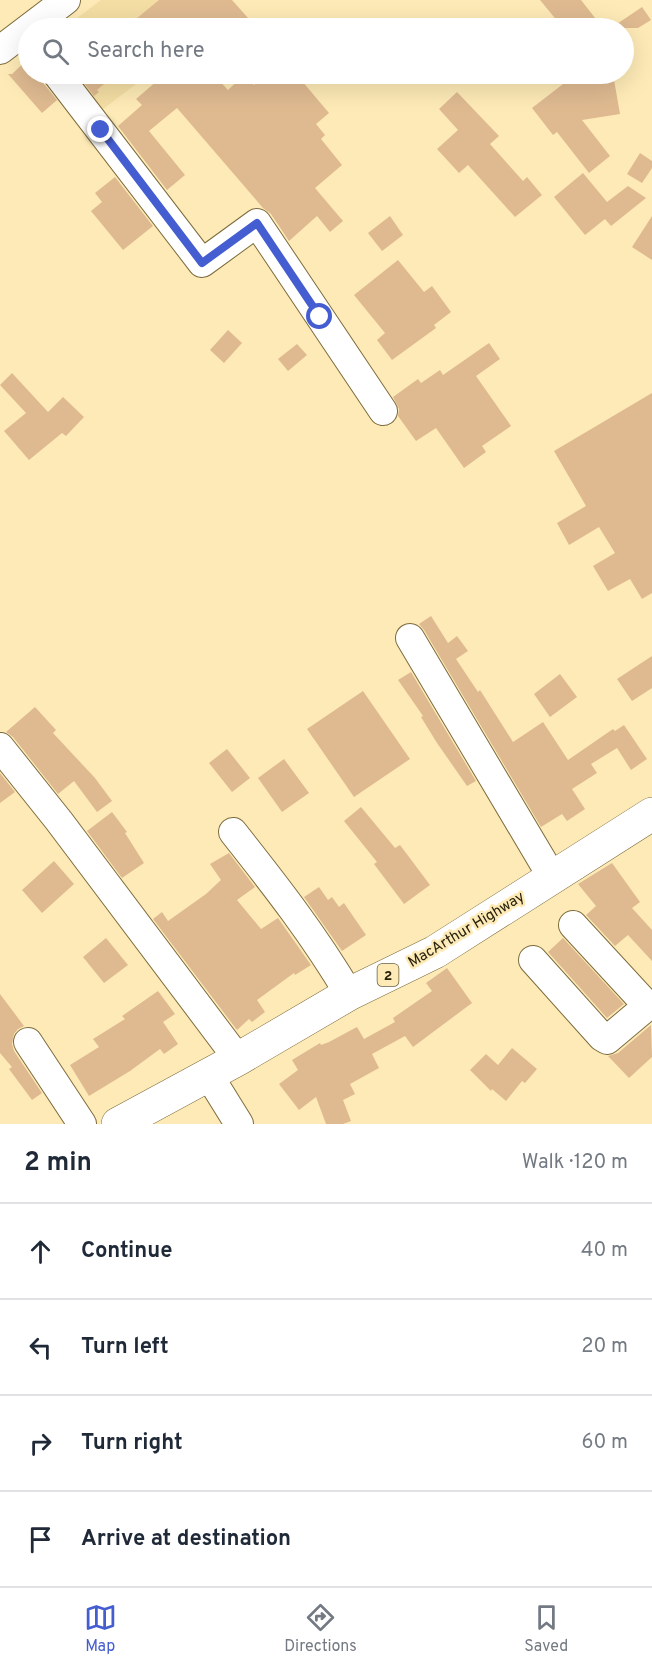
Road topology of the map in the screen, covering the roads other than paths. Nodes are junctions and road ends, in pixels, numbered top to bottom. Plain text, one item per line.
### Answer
1 (66, 0) edge
2 (45, 18) edge
3 (18, 39) edge
4 (0, 50) edge
5 (65, 84) edge
6 (383, 411) dead end
7 (410, 638) dead end
8 (0, 747) edge
9 (652, 814) edge
10 (233, 832) dead end
11 (552, 877) junction
12 (573, 925) dead end
13 (533, 960) dead end
14 (349, 994) junction
15 (28, 1042) dead end
16 (238, 1059) junction
17 (208, 1074) junction
18 (155, 1115) edge
19 (82, 1124) edge
20 (118, 1124) edge
21 (239, 1124) edge

1 - 2 street
3 - 4 street
5 - 6 street
7 - 11 street
8 - 16 street
9 - 11 highway, MacArthur Highway / 2
10 - 14 street
11 - 14 highway, MacArthur Highway / 2
12 - 13 street
14 - 16 highway, MacArthur Highway / 2
15 - 19 street
16 - 17 highway, MacArthur Highway / 2
17 - 18 highway, MacArthur Highway / 2
17 - 21 street
18 - 20 highway, MacArthur Highway / 2

